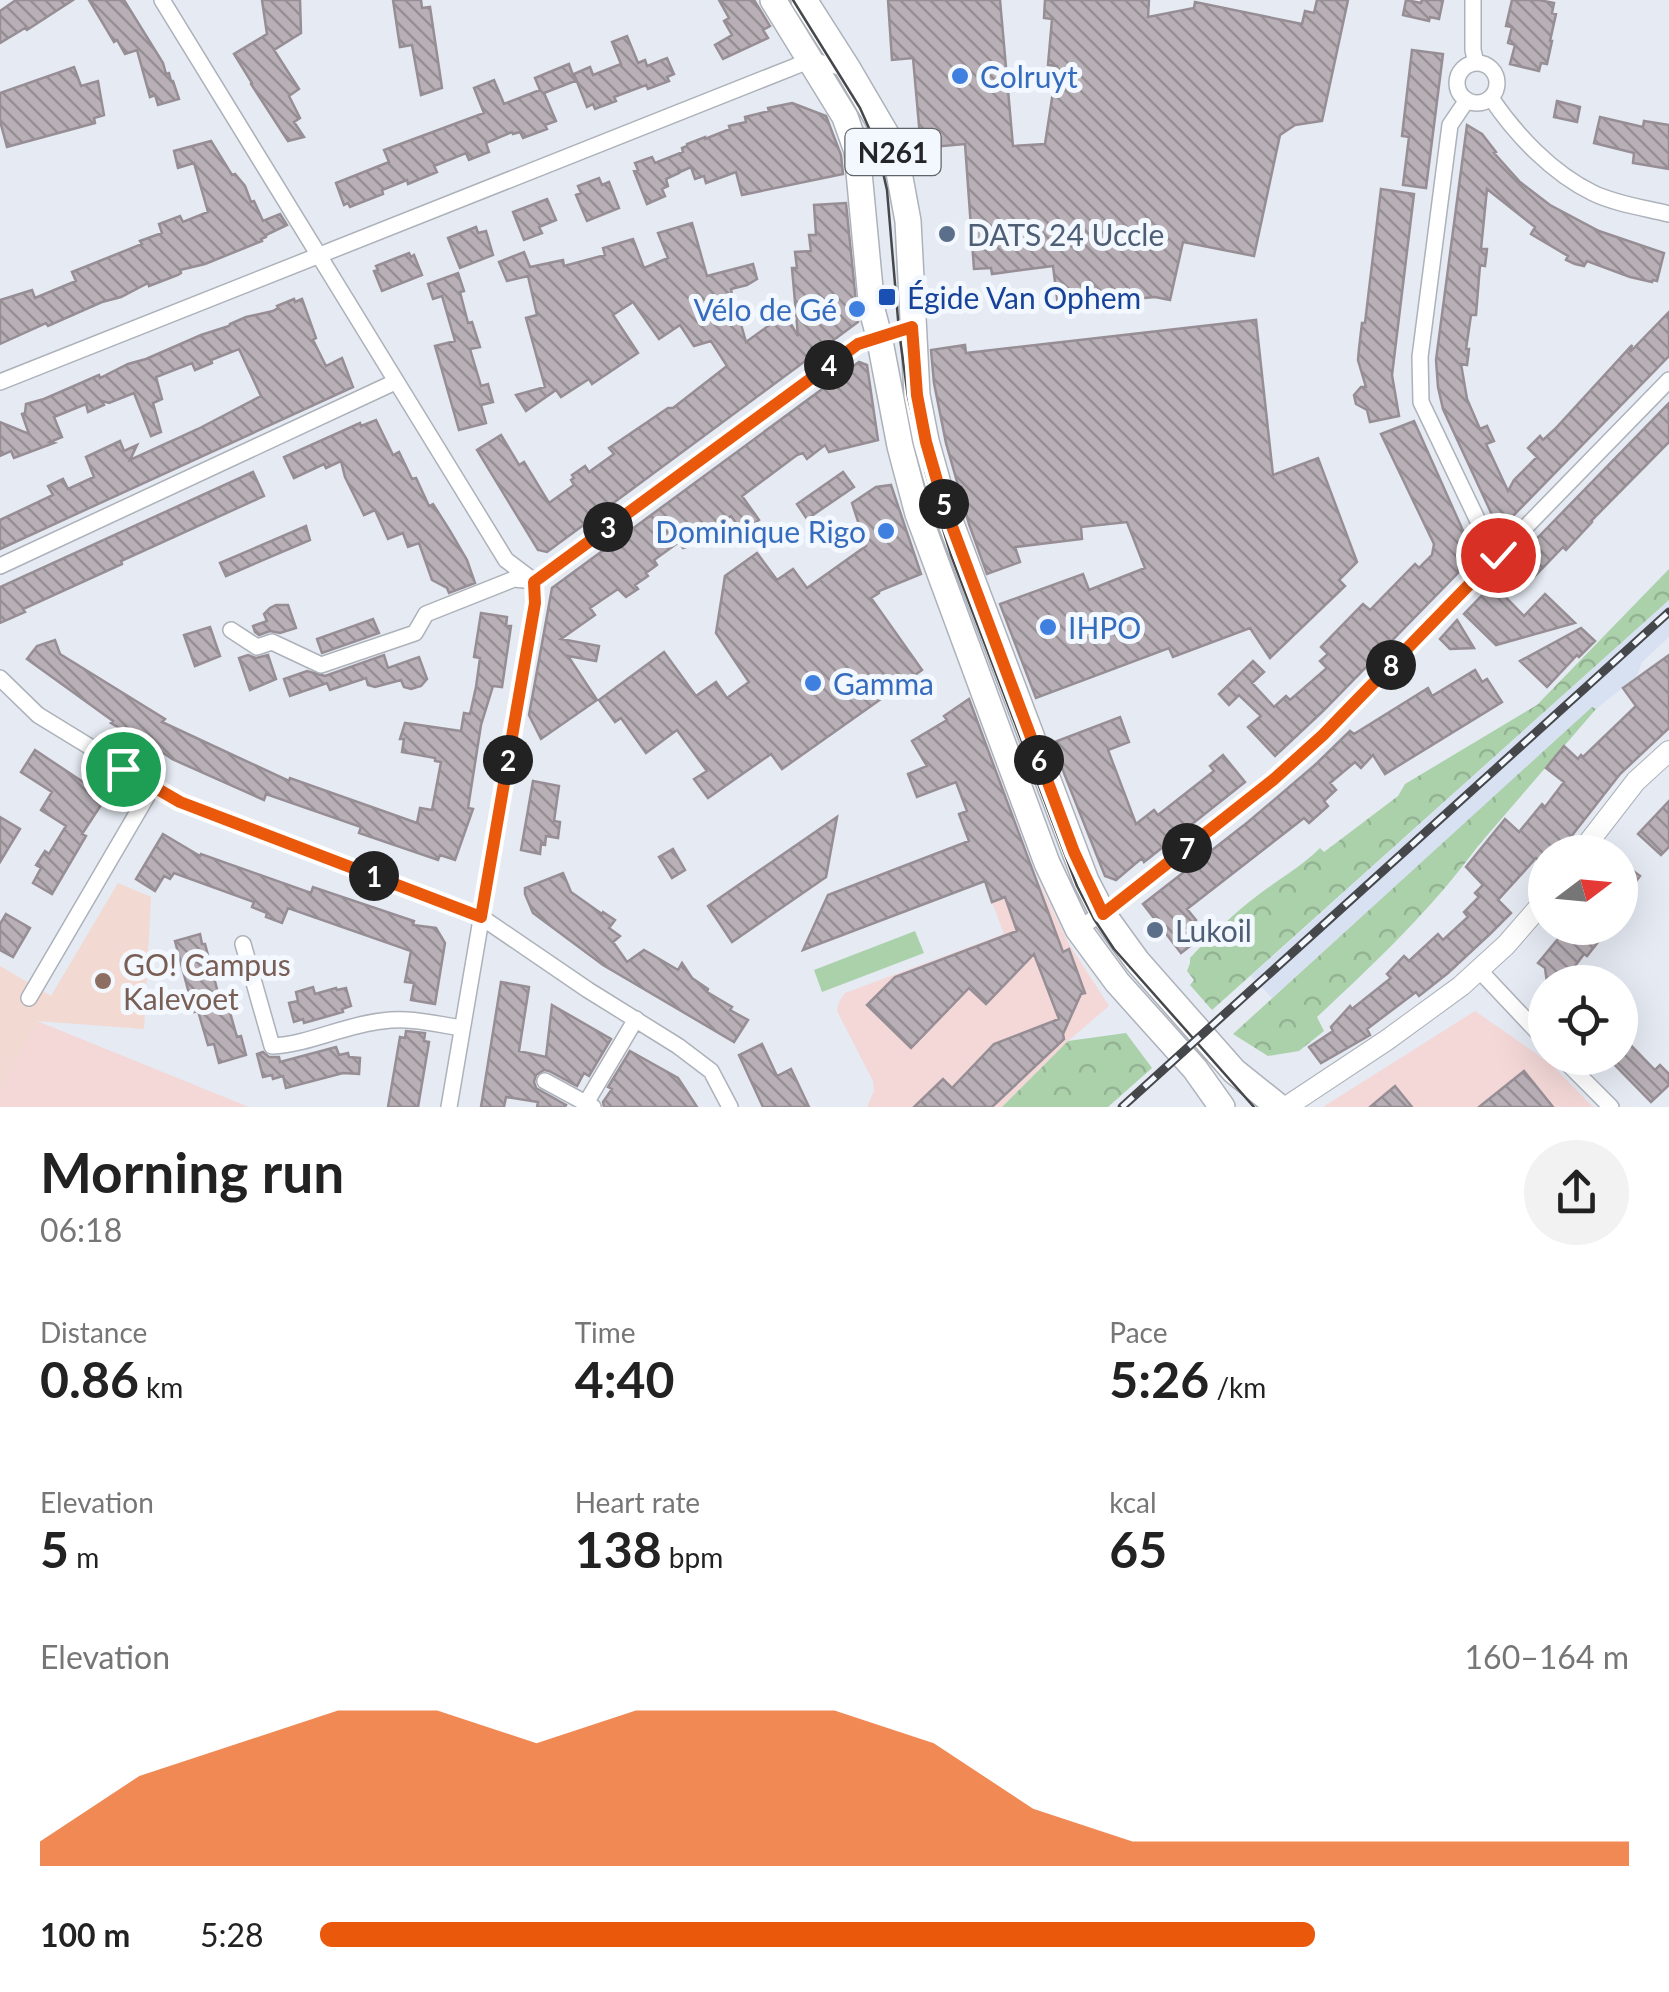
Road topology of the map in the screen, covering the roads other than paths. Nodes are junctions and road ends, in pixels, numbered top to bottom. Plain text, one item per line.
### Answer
1 (162, 0) edge
2 (773, 0) edge
3 (804, 0) edge
4 (1474, 0) edge
5 (810, 60) junction
6 (1476, 63) junction
7 (848, 69) junction
8 (1491, 98) junction
9 (1467, 100) junction
10 (1669, 214) edge
11 (318, 256) junction
12 (912, 327) junction
13 (879, 336) junction
14 (1669, 380) edge
15 (0, 382) edge
16 (395, 382) junction
17 (1498, 555) junction
18 (0, 566) edge
19 (534, 582) junction
20 (231, 630) dead end
21 (0, 678) edge
22 (1669, 751) edge
23 (153, 786) junction
24 (1594, 835) edge
25 (1103, 914) junction
26 (481, 917) junction
27 (1528, 920) edge
28 (1078, 928) junction
29 (243, 944) dead end
30 (1480, 971) junction
31 (29, 998) dead end
32 (636, 1019) junction
33 (1528, 1022) edge
34 (462, 1028) junction
35 (1579, 1075) edge
36 (545, 1081) dead end
37 (589, 1105) edge
38 (449, 1107) edge
39 (730, 1107) edge
40 (1222, 1107) edge
41 (1283, 1107) edge
42 (1610, 1107) edge

1 - 11 street
2 - 5 main road, N261
3 - 7 main road, N261
4 - 6 street
5 - 7 street
5 - 11 street
5 - 13 main road, N261
6 - 8 street
6 - 9 street
7 - 12 main road, N261
8 - 9 street
8 - 10 street
9 - 17 street
11 - 15 street
11 - 16 street
12 - 13 street
12 - 25 main road, N261
13 - 19 street
13 - 28 main road, N261
14 - 17 street
16 - 18 street
16 - 19 street
17 - 25 street
19 - 20 street
19 - 26 street
21 - 23 street
22 - 24 street
23 - 26 street
23 - 31 street
25 - 28 street
25 - 41 main road, N261
26 - 32 street
26 - 34 street
27 - 30 street
28 - 40 main road, N261
29 - 34 street
30 - 33 street
30 - 41 street
32 - 37 street
32 - 39 street
34 - 38 street
35 - 42 street
36 - 37 street

